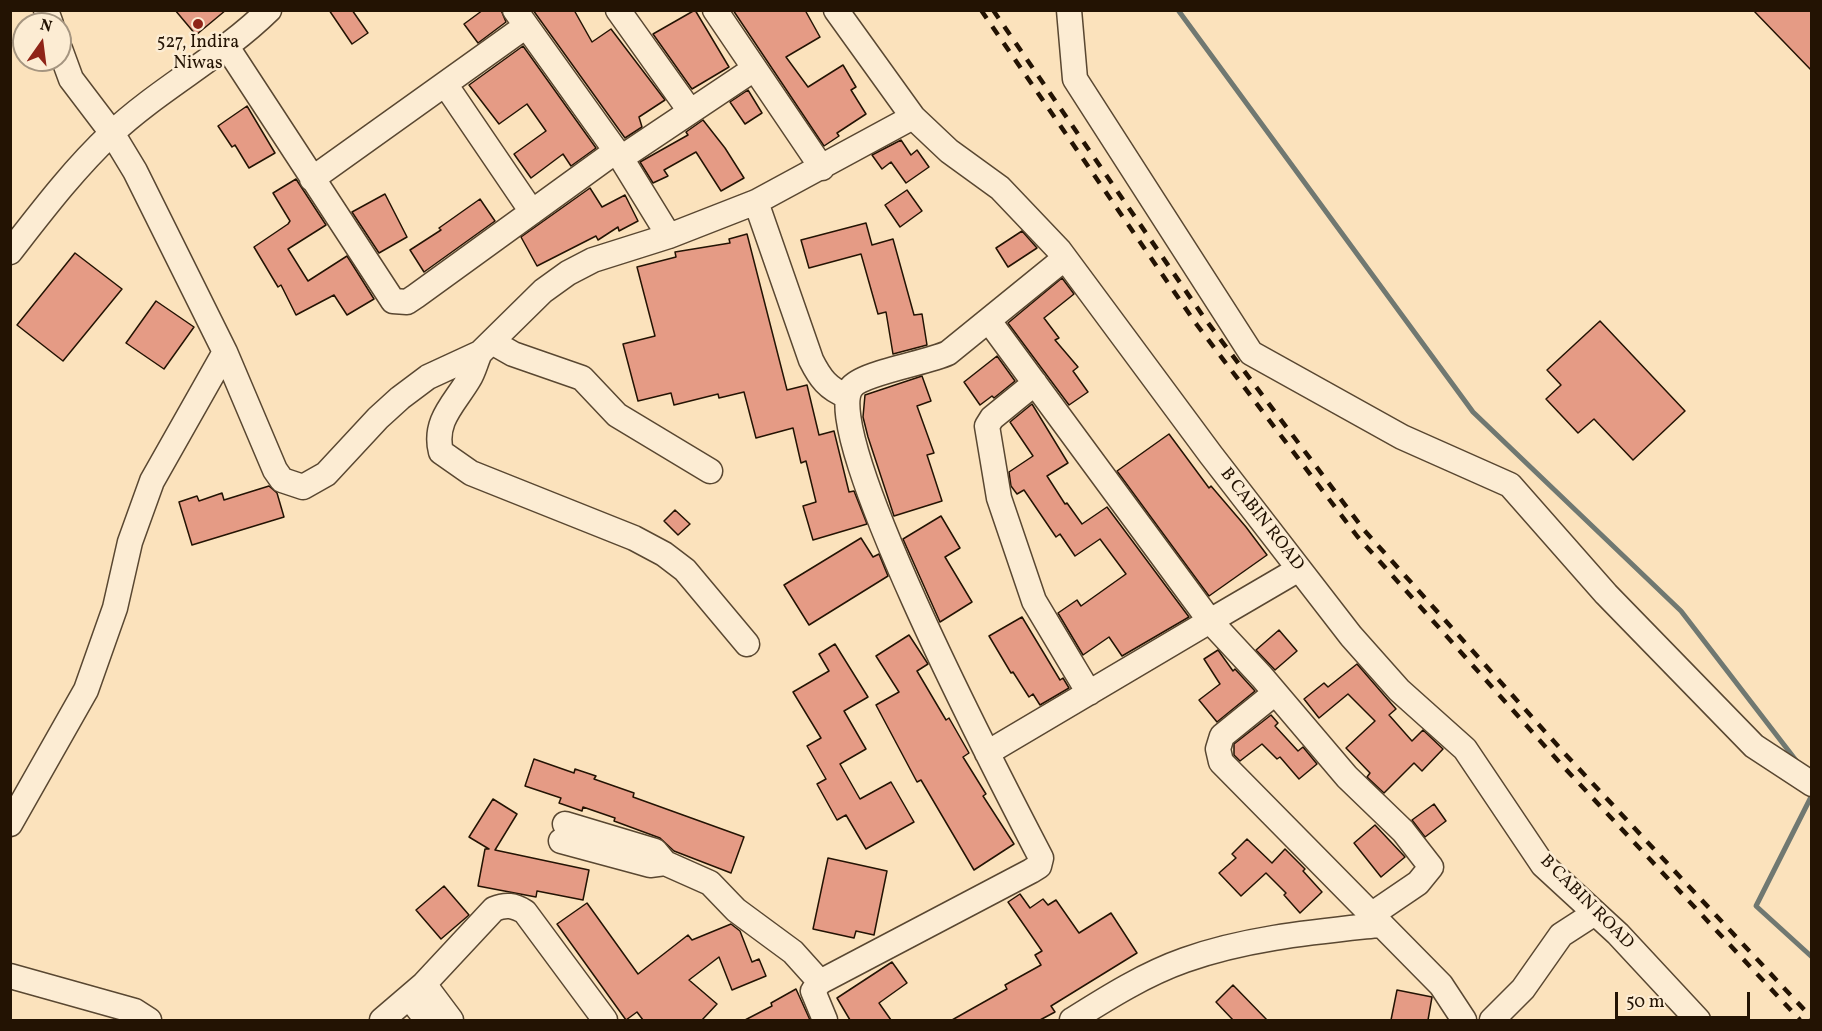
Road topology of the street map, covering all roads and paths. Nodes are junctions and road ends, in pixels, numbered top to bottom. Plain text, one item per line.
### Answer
1 (269, 10) edge
2 (618, 10) edge
3 (715, 10) edge
4 (836, 10) edge
5 (1069, 10) edge
6 (521, 18) edge
7 (227, 47) junction
8 (754, 69) junction
9 (68, 72) edge
10 (444, 84) junction
11 (690, 111) junction
12 (913, 117) junction
13 (112, 133) junction
14 (618, 154) junction
15 (822, 168) junction
16 (312, 179) junction
17 (756, 202) junction
18 (532, 212) junction
19 (669, 236) junction
20 (10, 252) edge
21 (1065, 258) junction
22 (989, 321) junction
23 (486, 347) junction
24 (225, 352) junction
25 (1035, 383) junction
26 (847, 396) junction
27 (710, 471) dead end
28 (1299, 569) junction
29 (1210, 621) junction
30 (747, 644) dead end
31 (1089, 693) junction
32 (1275, 693) junction
33 (987, 753) junction
34 (1812, 784) edge
35 (10, 824) edge
36 (563, 832) dead end
37 (1595, 913) junction
38 (1375, 920) junction
39 (10, 976) edge
40 (820, 982) junction
41 (416, 990) junction
42 (149, 1020) edge
43 (382, 1020) edge
44 (426, 1020) edge
45 (451, 1020) edge
46 (605, 1020) edge
47 (825, 1020) edge
48 (1072, 1020) edge
49 (1464, 1020) edge
50 (1492, 1020) edge
51 (1698, 1020) edge

1 - 7 street
2 - 11 street
3 - 8 street
4 - 12 street, B CABIN ROAD
5 - 34 street
6 - 10 street
6 - 14 street
7 - 13 street
7 - 16 street
8 - 11 street
8 - 15 street
9 - 13 street
10 - 16 street
10 - 18 street
11 - 14 street
12 - 15 street
12 - 21 street, B CABIN ROAD
13 - 20 street
13 - 24 street
14 - 18 street
14 - 19 street
15 - 17 street
16 - 18 street
17 - 19 street
17 - 26 street
19 - 23 street
21 - 22 street
21 - 28 street, B CABIN ROAD
22 - 25 street
22 - 26 street
23 - 24 street
23 - 27 street
23 - 30 street
24 - 35 street
25 - 29 street
25 - 31 street
26 - 33 street
28 - 29 street
28 - 37 street, B CABIN ROAD
29 - 31 street
29 - 32 street
31 - 33 street
32 - 38 street
32 - 38 street
33 - 40 street
36 - 40 street
37 - 50 street
37 - 51 street, B CABIN ROAD
38 - 48 street
38 - 49 street
39 - 42 street
40 - 47 street
41 - 43 street
41 - 44 street
41 - 45 street
41 - 46 street

